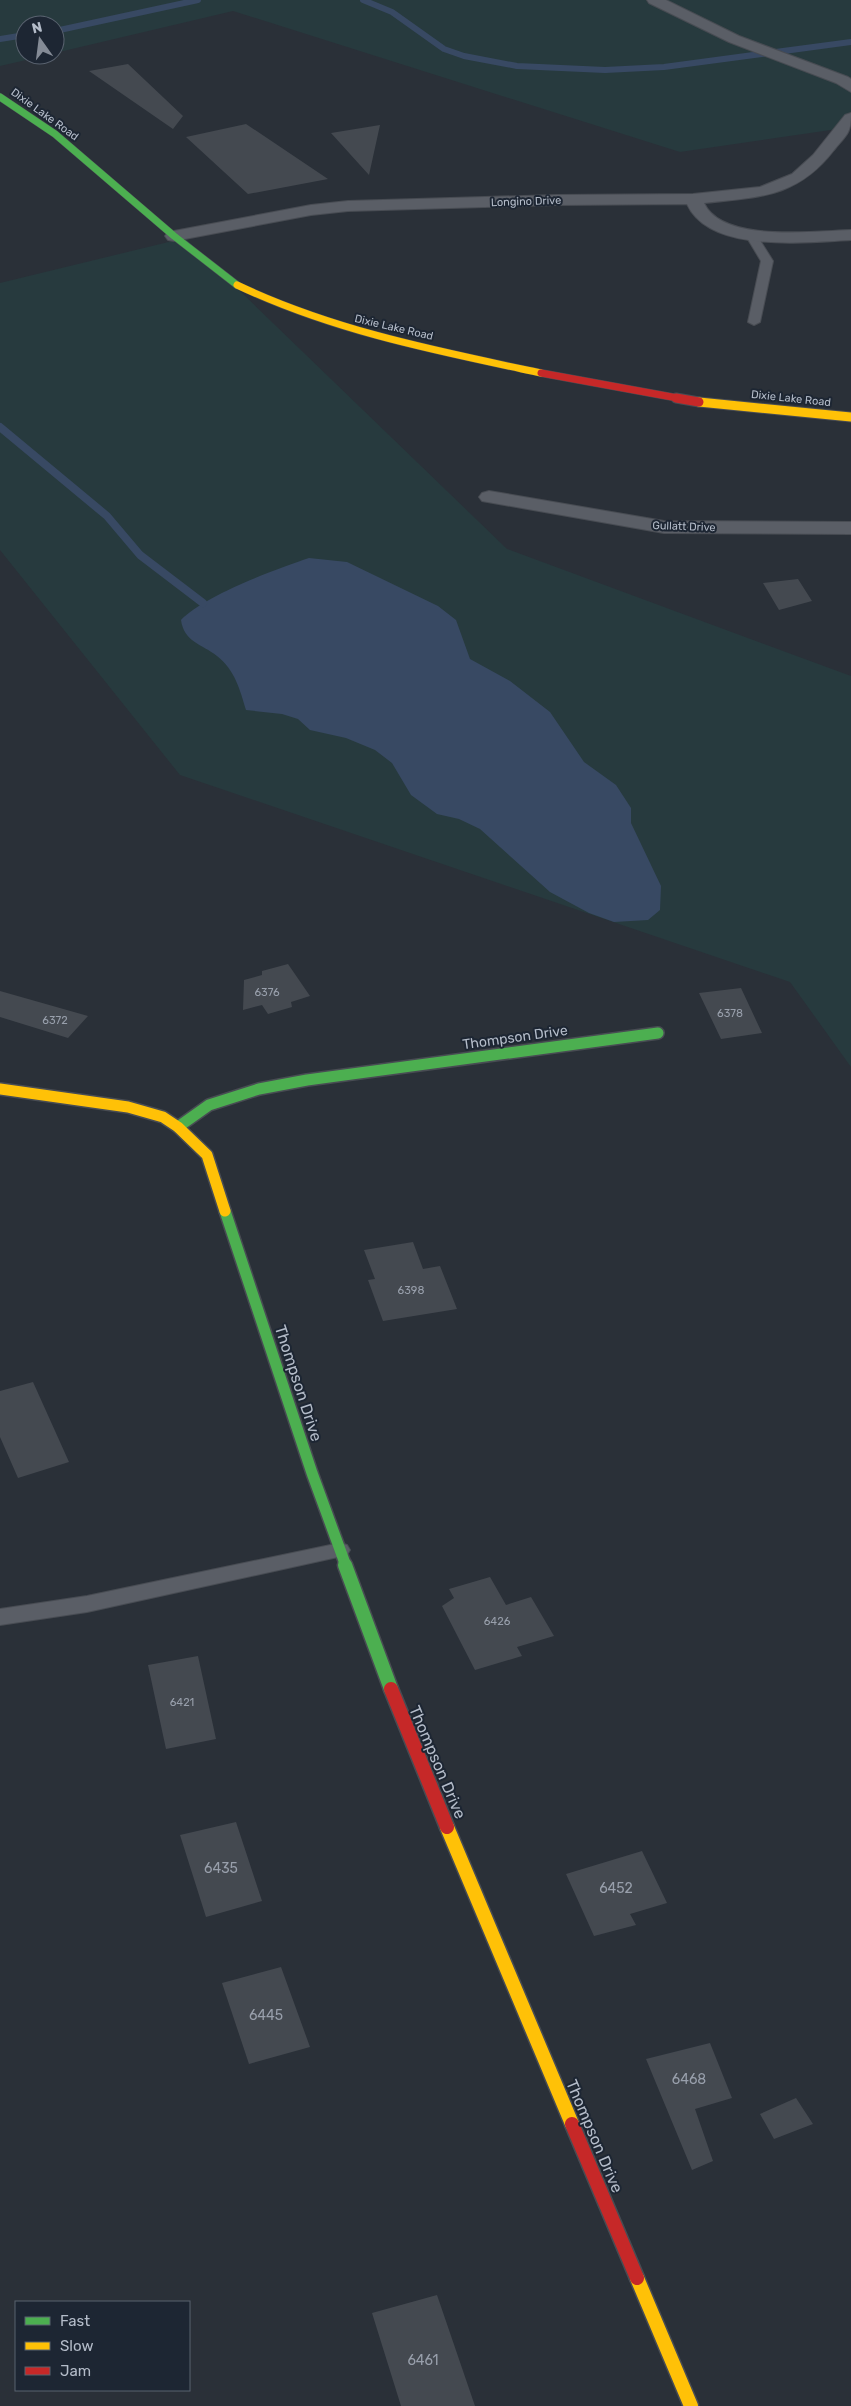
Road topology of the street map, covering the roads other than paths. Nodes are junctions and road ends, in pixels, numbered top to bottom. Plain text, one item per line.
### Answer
1 (654, 0) edge
2 (851, 87) edge
3 (0, 97) edge
4 (851, 118) edge
5 (693, 198) junction
6 (851, 235) edge
7 (174, 236) junction
8 (752, 236) junction
9 (754, 322) dead end
10 (851, 417) edge
11 (489, 497) dead end
12 (851, 528) edge
13 (658, 1033) dead end
14 (0, 1089) edge
15 (178, 1126) junction
16 (340, 1550) junction
17 (0, 1617) edge
18 (691, 2406) edge

1 - 2 street
3 - 7 street, Dixie Lake Road
4 - 5 street, Longino Drive
5 - 7 street, Longino Drive
5 - 8 street
6 - 8 street
7 - 10 street, Dixie Lake Road
8 - 9 lane
11 - 12 street, Gullatt Drive
13 - 15 street, Thompson Drive
14 - 15 street, Thompson Drive
15 - 16 street, Thompson Drive
16 - 17 lane
16 - 18 street, Thompson Drive

